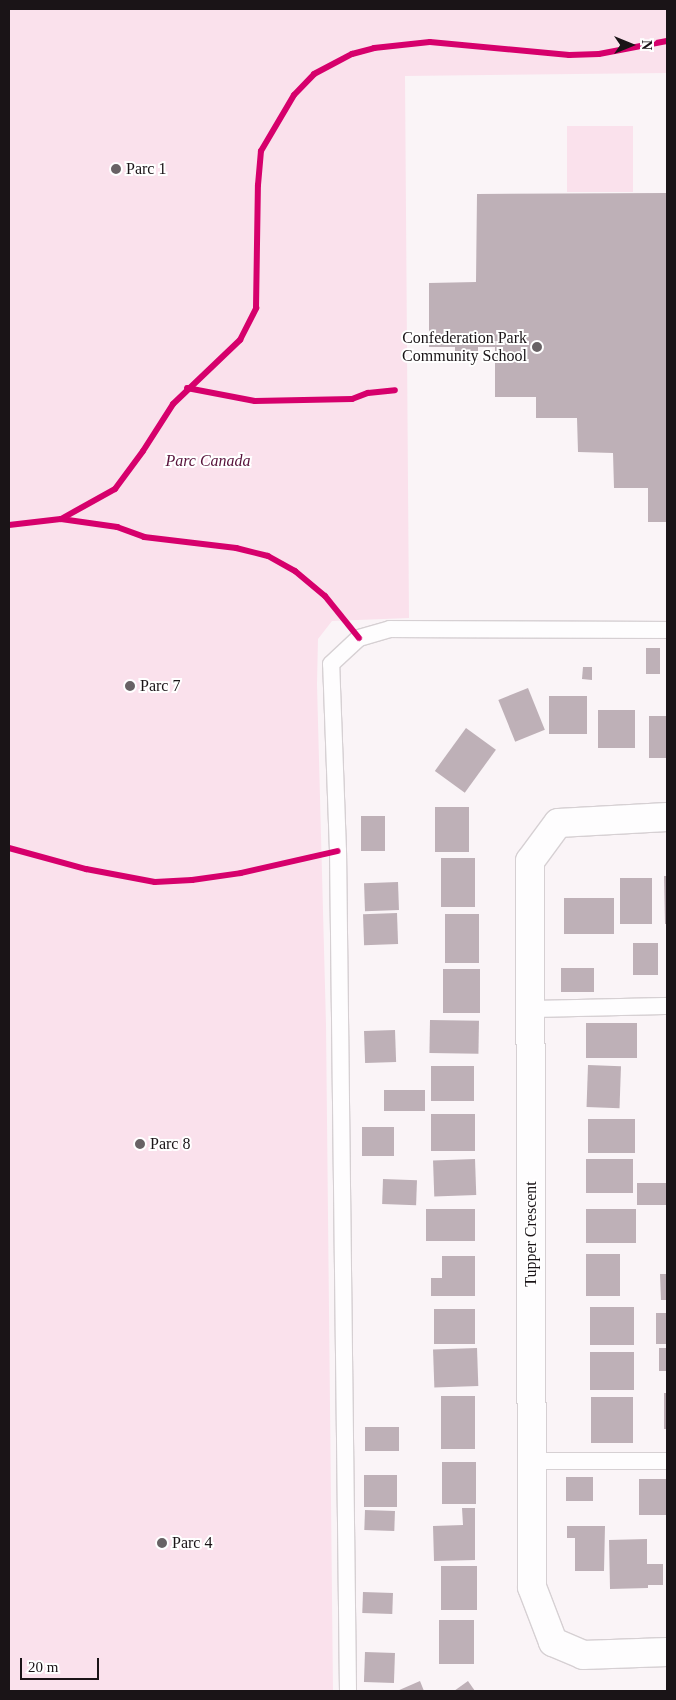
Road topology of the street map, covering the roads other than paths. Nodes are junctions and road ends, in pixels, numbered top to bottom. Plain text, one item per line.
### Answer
1 (667, 630) edge
2 (667, 817) edge
3 (667, 1006) edge
4 (530, 1009) junction
5 (531, 1461) junction
6 (667, 1461) edge
7 (667, 1652) edge
8 (348, 1691) edge

1 - 8 lane
2 - 4 street, Tupper Crescent
3 - 4 lane
4 - 5 street, Tupper Crescent
5 - 6 lane
5 - 7 street, Tupper Crescent

